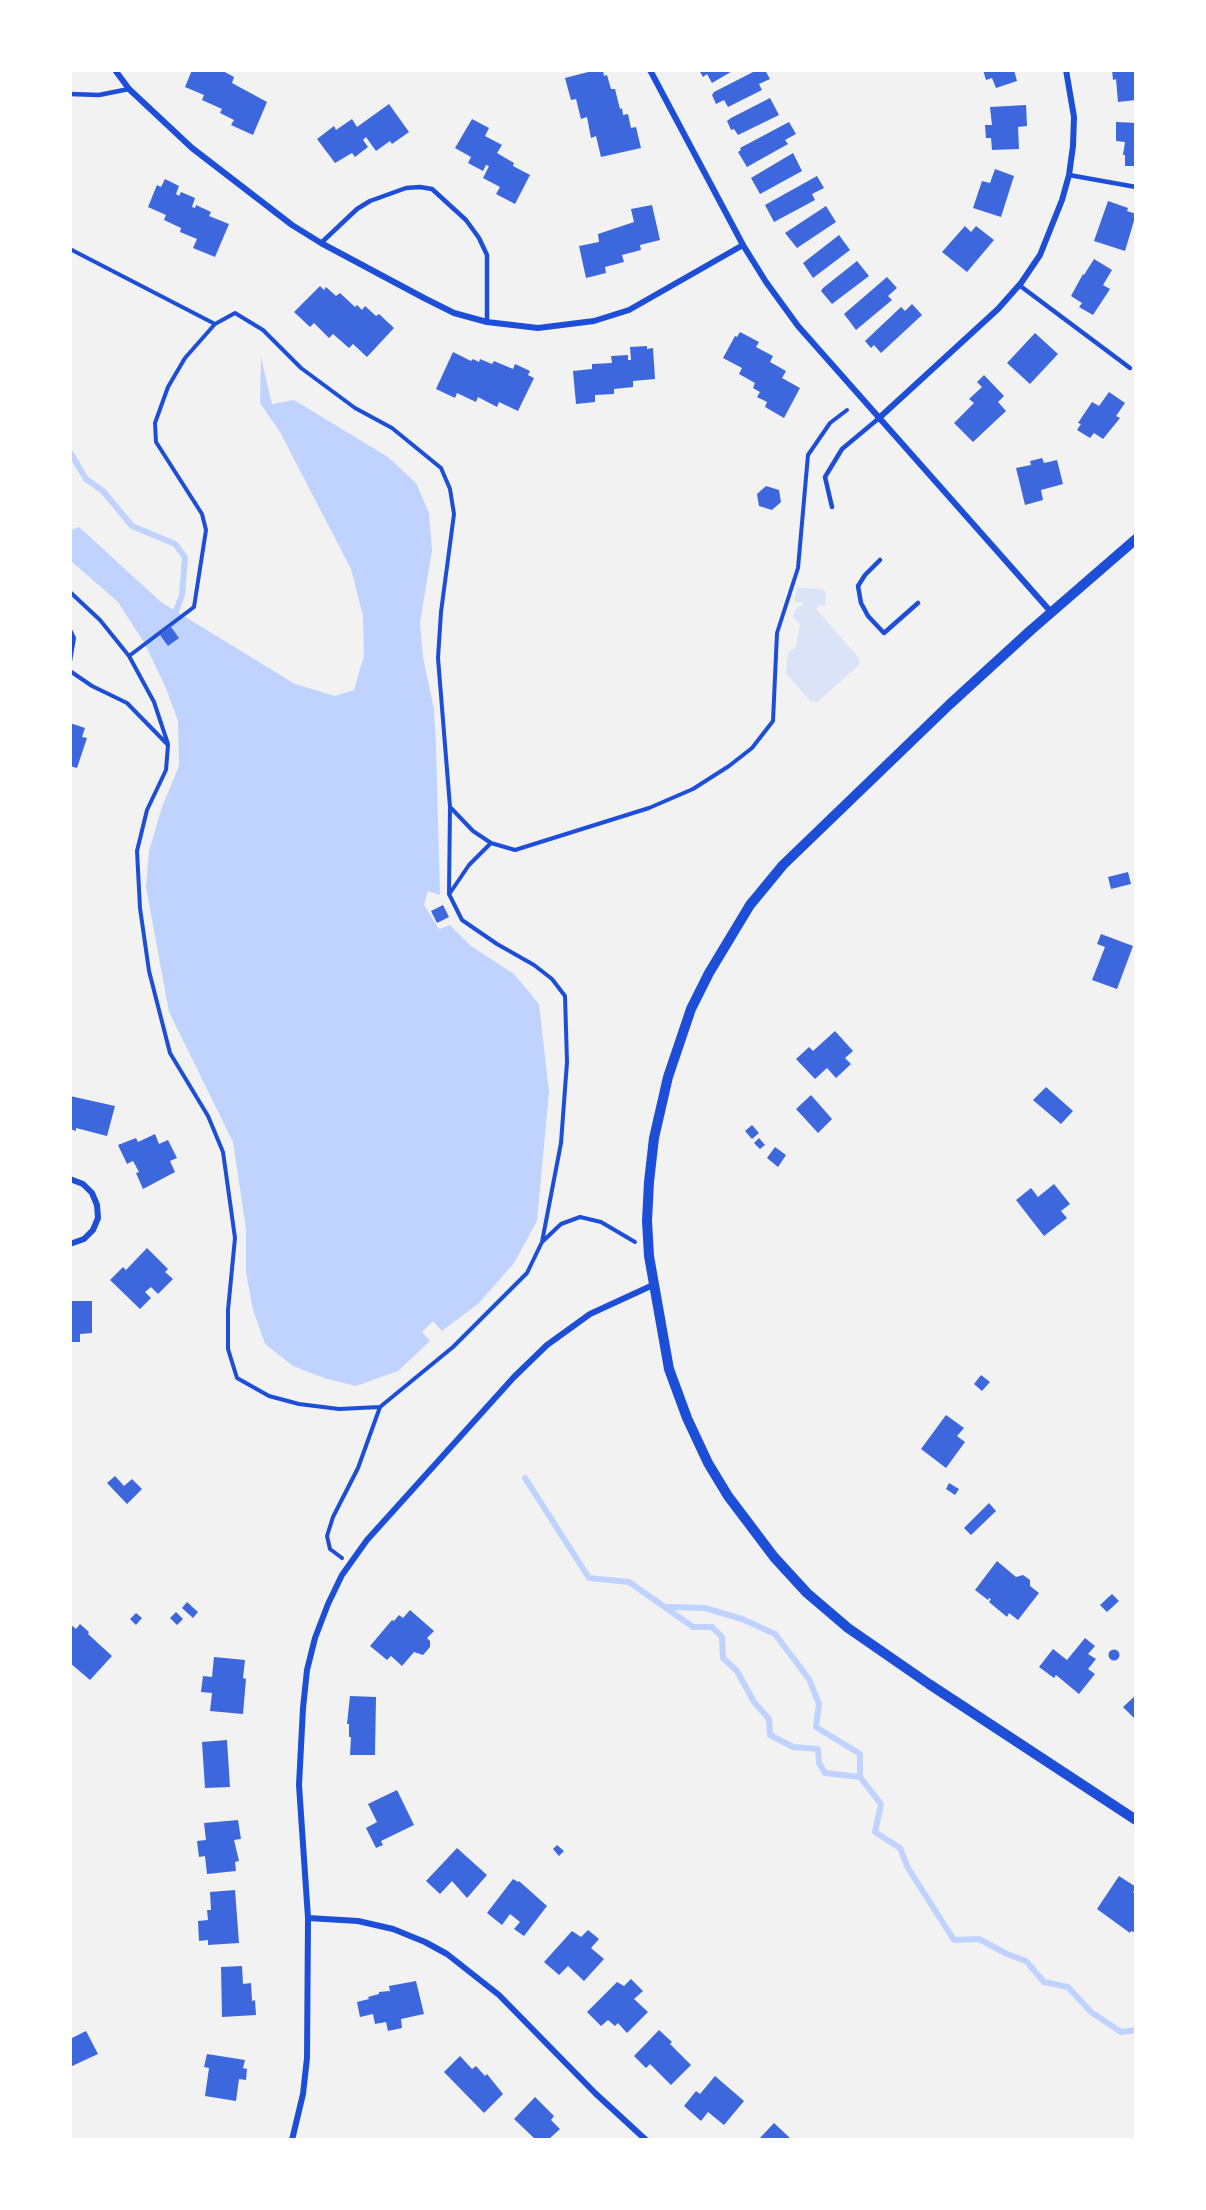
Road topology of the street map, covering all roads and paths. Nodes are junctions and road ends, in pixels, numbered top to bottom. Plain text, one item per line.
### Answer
1 (115, 70) edge
2 (650, 70) edge
3 (1066, 70) edge
4 (129, 89) junction
5 (70, 94) edge
6 (1069, 175) junction
7 (1136, 187) edge
8 (321, 243) junction
9 (743, 245) junction
10 (70, 249) edge
11 (1019, 285) junction
12 (487, 322) junction
13 (215, 324) junction
14 (1130, 369) dead end
15 (847, 410) dead end
16 (878, 419) junction
17 (832, 507) dead end
18 (1136, 539) edge
19 (880, 560) dead end
20 (70, 591) edge
21 (918, 603) dead end
22 (1051, 612) junction
23 (70, 630) edge
24 (129, 656) junction
25 (70, 662) edge
26 (70, 671) edge
27 (168, 745) junction
28 (450, 807) junction
29 (491, 843) junction
30 (449, 894) junction
31 (70, 1179) edge
32 (542, 1242) junction
33 (70, 1244) edge
34 (648, 1250) junction
35 (653, 1285) junction
36 (380, 1407) junction
37 (350, 1563) junction
38 (1136, 1820) edge
39 (308, 1918) junction
40 (291, 2139) edge
41 (646, 2139) edge

1 - 4 street
2 - 9 street
3 - 6 street
4 - 5 lane
4 - 8 street
6 - 7 lane
6 - 11 street
8 - 12 street
8 - 12 lane
9 - 12 street
9 - 16 street
10 - 13 path
11 - 14 lane
11 - 16 street
13 - 24 path
13 - 28 path
15 - 29 path
16 - 17 lane
16 - 22 street
18 - 22 street
19 - 21 lane
20 - 24 path
22 - 34 street
23 - 25 path
24 - 27 path
26 - 27 path
27 - 36 path
28 - 29 path
28 - 30 path
29 - 30 path
30 - 32 path
31 - 33 street
32 - 34 path
32 - 36 path
34 - 35 street
35 - 37 street
35 - 38 street
36 - 37 path
37 - 39 street
39 - 40 street
39 - 41 street

